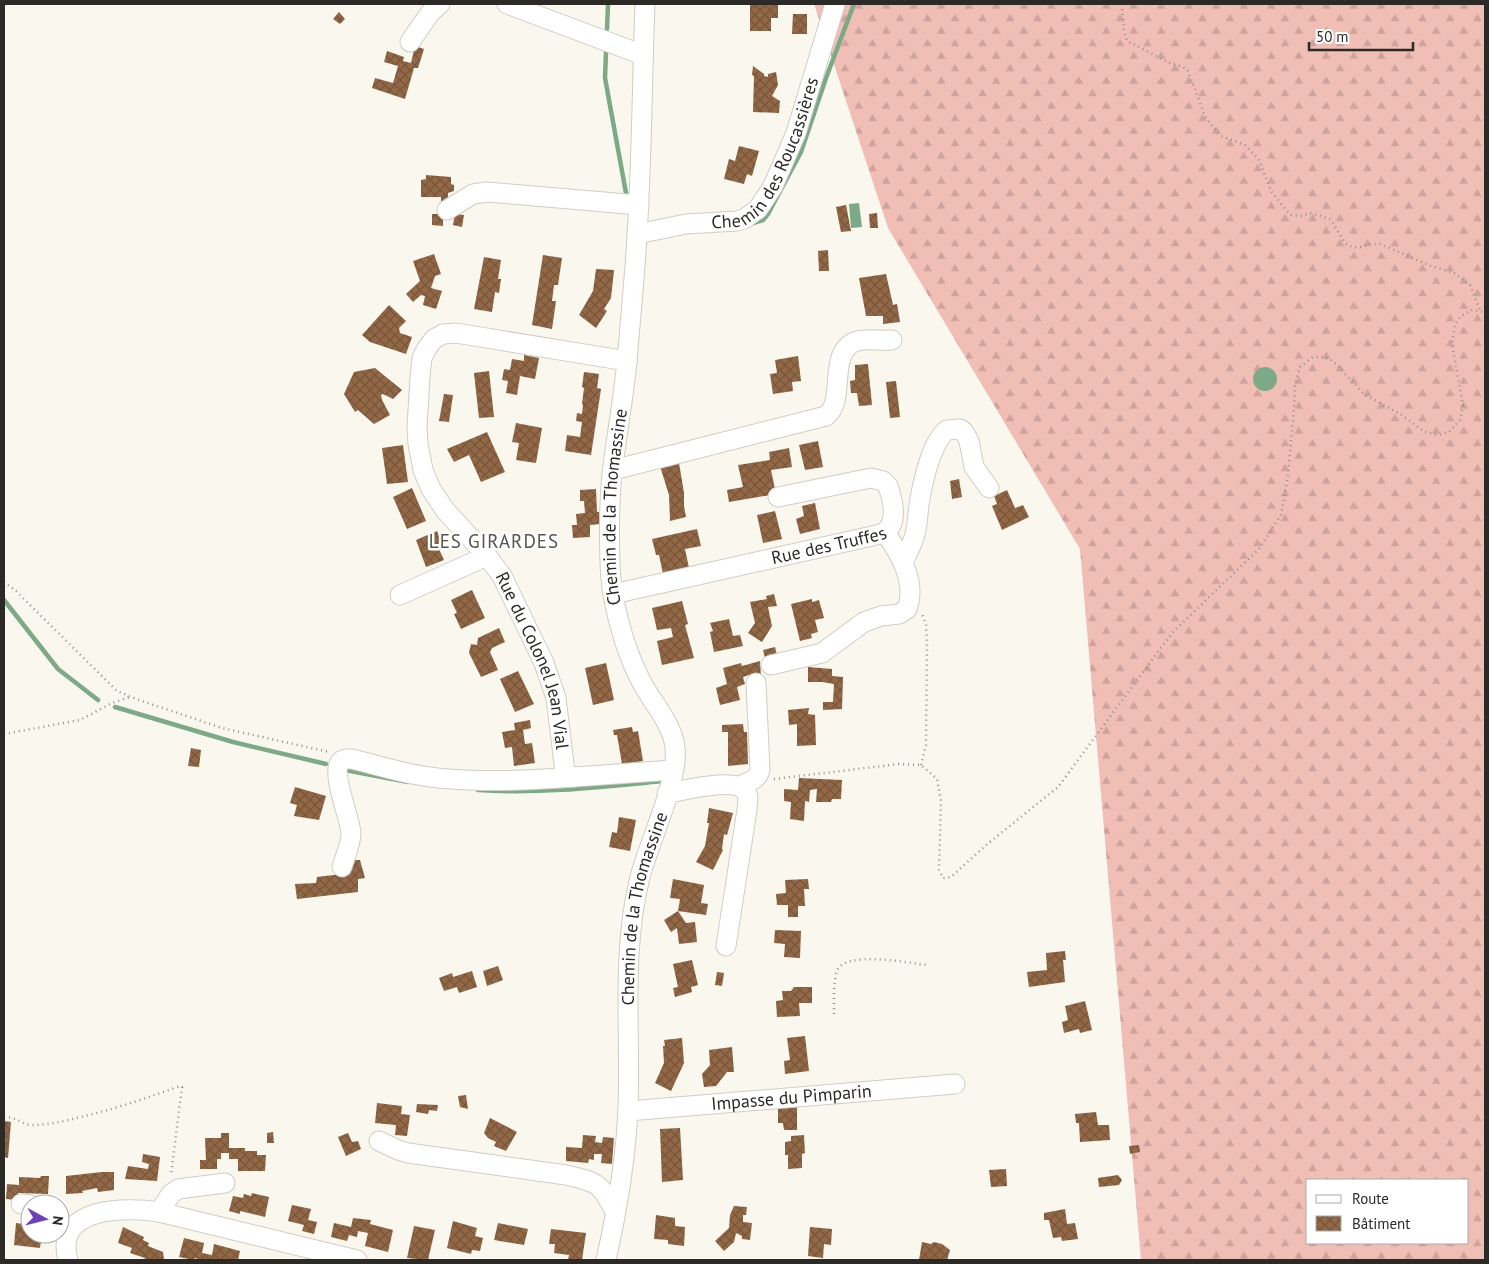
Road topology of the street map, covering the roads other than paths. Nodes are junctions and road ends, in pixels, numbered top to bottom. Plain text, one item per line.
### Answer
1 (440, 4) edge
2 (507, 4) edge
3 (645, 4) edge
4 (836, 4) edge
5 (410, 42) dead end
6 (643, 55) junction
7 (638, 205) junction
8 (447, 210) dead end
9 (637, 234) junction
10 (892, 340) dead end
11 (627, 362) junction
12 (612, 470) junction
13 (988, 488) dead end
14 (778, 497) dead end
15 (885, 532) junction
16 (487, 556) junction
17 (903, 562) junction
18 (613, 594) junction
19 (400, 595) dead end
20 (771, 665) dead end
21 (756, 683) dead end
22 (673, 770) junction
23 (574, 777) junction
24 (742, 788) junction
25 (667, 793) junction
26 (342, 867) dead end
27 (726, 946) dead end
28 (955, 1084) dead end
29 (628, 1111) junction
30 (379, 1140) dead end
31 (225, 1183) dead end
32 (160, 1212) junction
33 (615, 1212) junction
34 (70, 1224) edge
35 (67, 1244) edge
36 (68, 1260) edge
37 (357, 1260) edge
38 (606, 1260) edge

1 - 5 street
2 - 6 street
3 - 6 street, Chemin de la Thomassine
4 - 9 street, Chemin des Roucassières
6 - 7 street, Chemin de la Thomassine
7 - 8 street
7 - 9 street, Chemin de la Thomassine
9 - 11 street, Chemin de la Thomassine
10 - 12 street
11 - 12 street, Chemin de la Thomassine
11 - 16 street, Rue du Colonel Jean Vial
12 - 18 street, Chemin de la Thomassine
13 - 17 street
14 - 15 street, Rue des Truffes
15 - 17 street
15 - 18 street, Rue des Truffes
16 - 19 street
16 - 23 street, Rue du Colonel Jean Vial
17 - 20 street
18 - 22 street, Chemin de la Thomassine
21 - 24 street
22 - 23 street
22 - 25 street, Chemin de la Thomassine
23 - 26 street
24 - 25 street
24 - 27 street
25 - 29 street, Chemin de la Thomassine
28 - 29 street, Impasse du Pimparin
29 - 33 street, Chemin de la Thomassine
30 - 33 street
31 - 32 street
32 - 34 street
32 - 37 street
33 - 38 street, Chemin de la Thomassine
35 - 36 street

